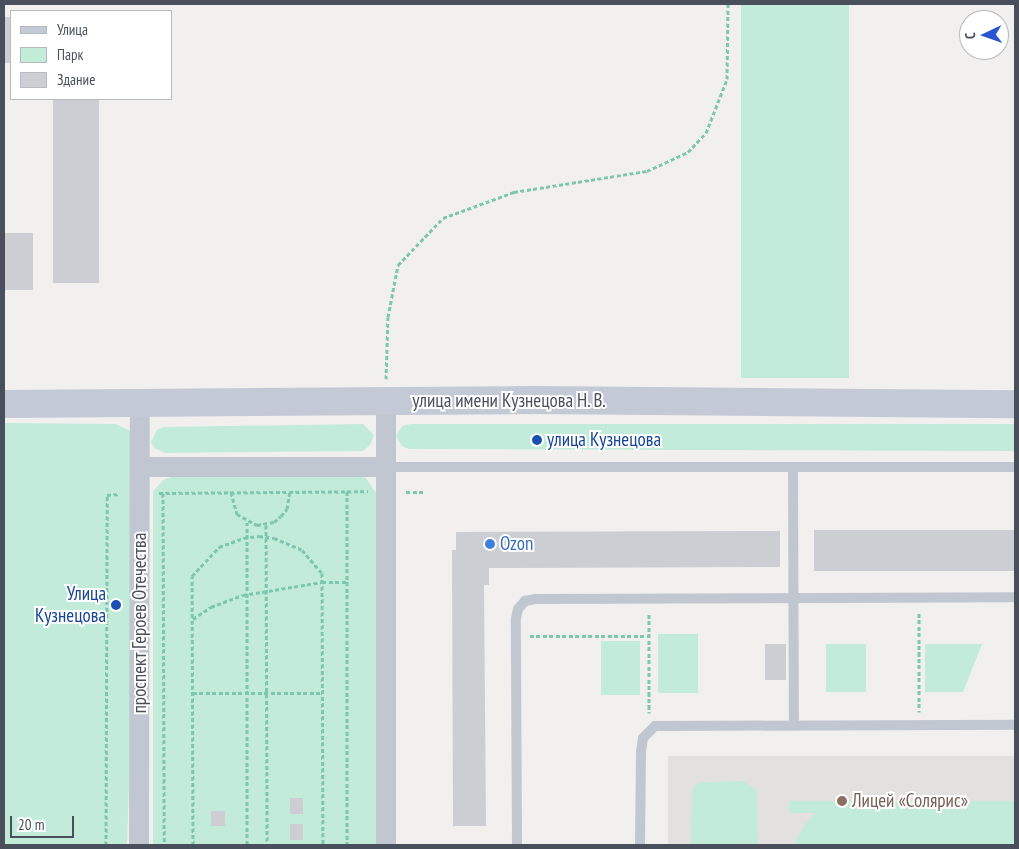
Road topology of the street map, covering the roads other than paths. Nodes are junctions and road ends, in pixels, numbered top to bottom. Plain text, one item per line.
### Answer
1 (140, 402) junction
2 (386, 402) junction
3 (4, 404) edge
4 (1015, 404) edge
5 (140, 467) junction
6 (386, 467) junction
7 (793, 467) junction
8 (1015, 467) edge
9 (1015, 597) edge
10 (794, 598) junction
11 (794, 725) junction
12 (1015, 725) edge
13 (139, 845) edge
14 (386, 845) edge
15 (517, 845) edge
16 (640, 845) edge

1 - 2 main road, улица имени Кузнецова Н. В.
1 - 3 main road, улица имени Кузнецова Н. В.
1 - 5 street, проспект Героев Отечества
2 - 4 main road, улица имени Кузнецова Н. В.
2 - 6 street
5 - 6 street
5 - 13 street, проспект Героев Отечества
6 - 7 lane
6 - 14 street
7 - 8 lane
7 - 10 lane
9 - 10 lane
10 - 11 lane
10 - 15 lane
11 - 12 lane
11 - 16 lane

